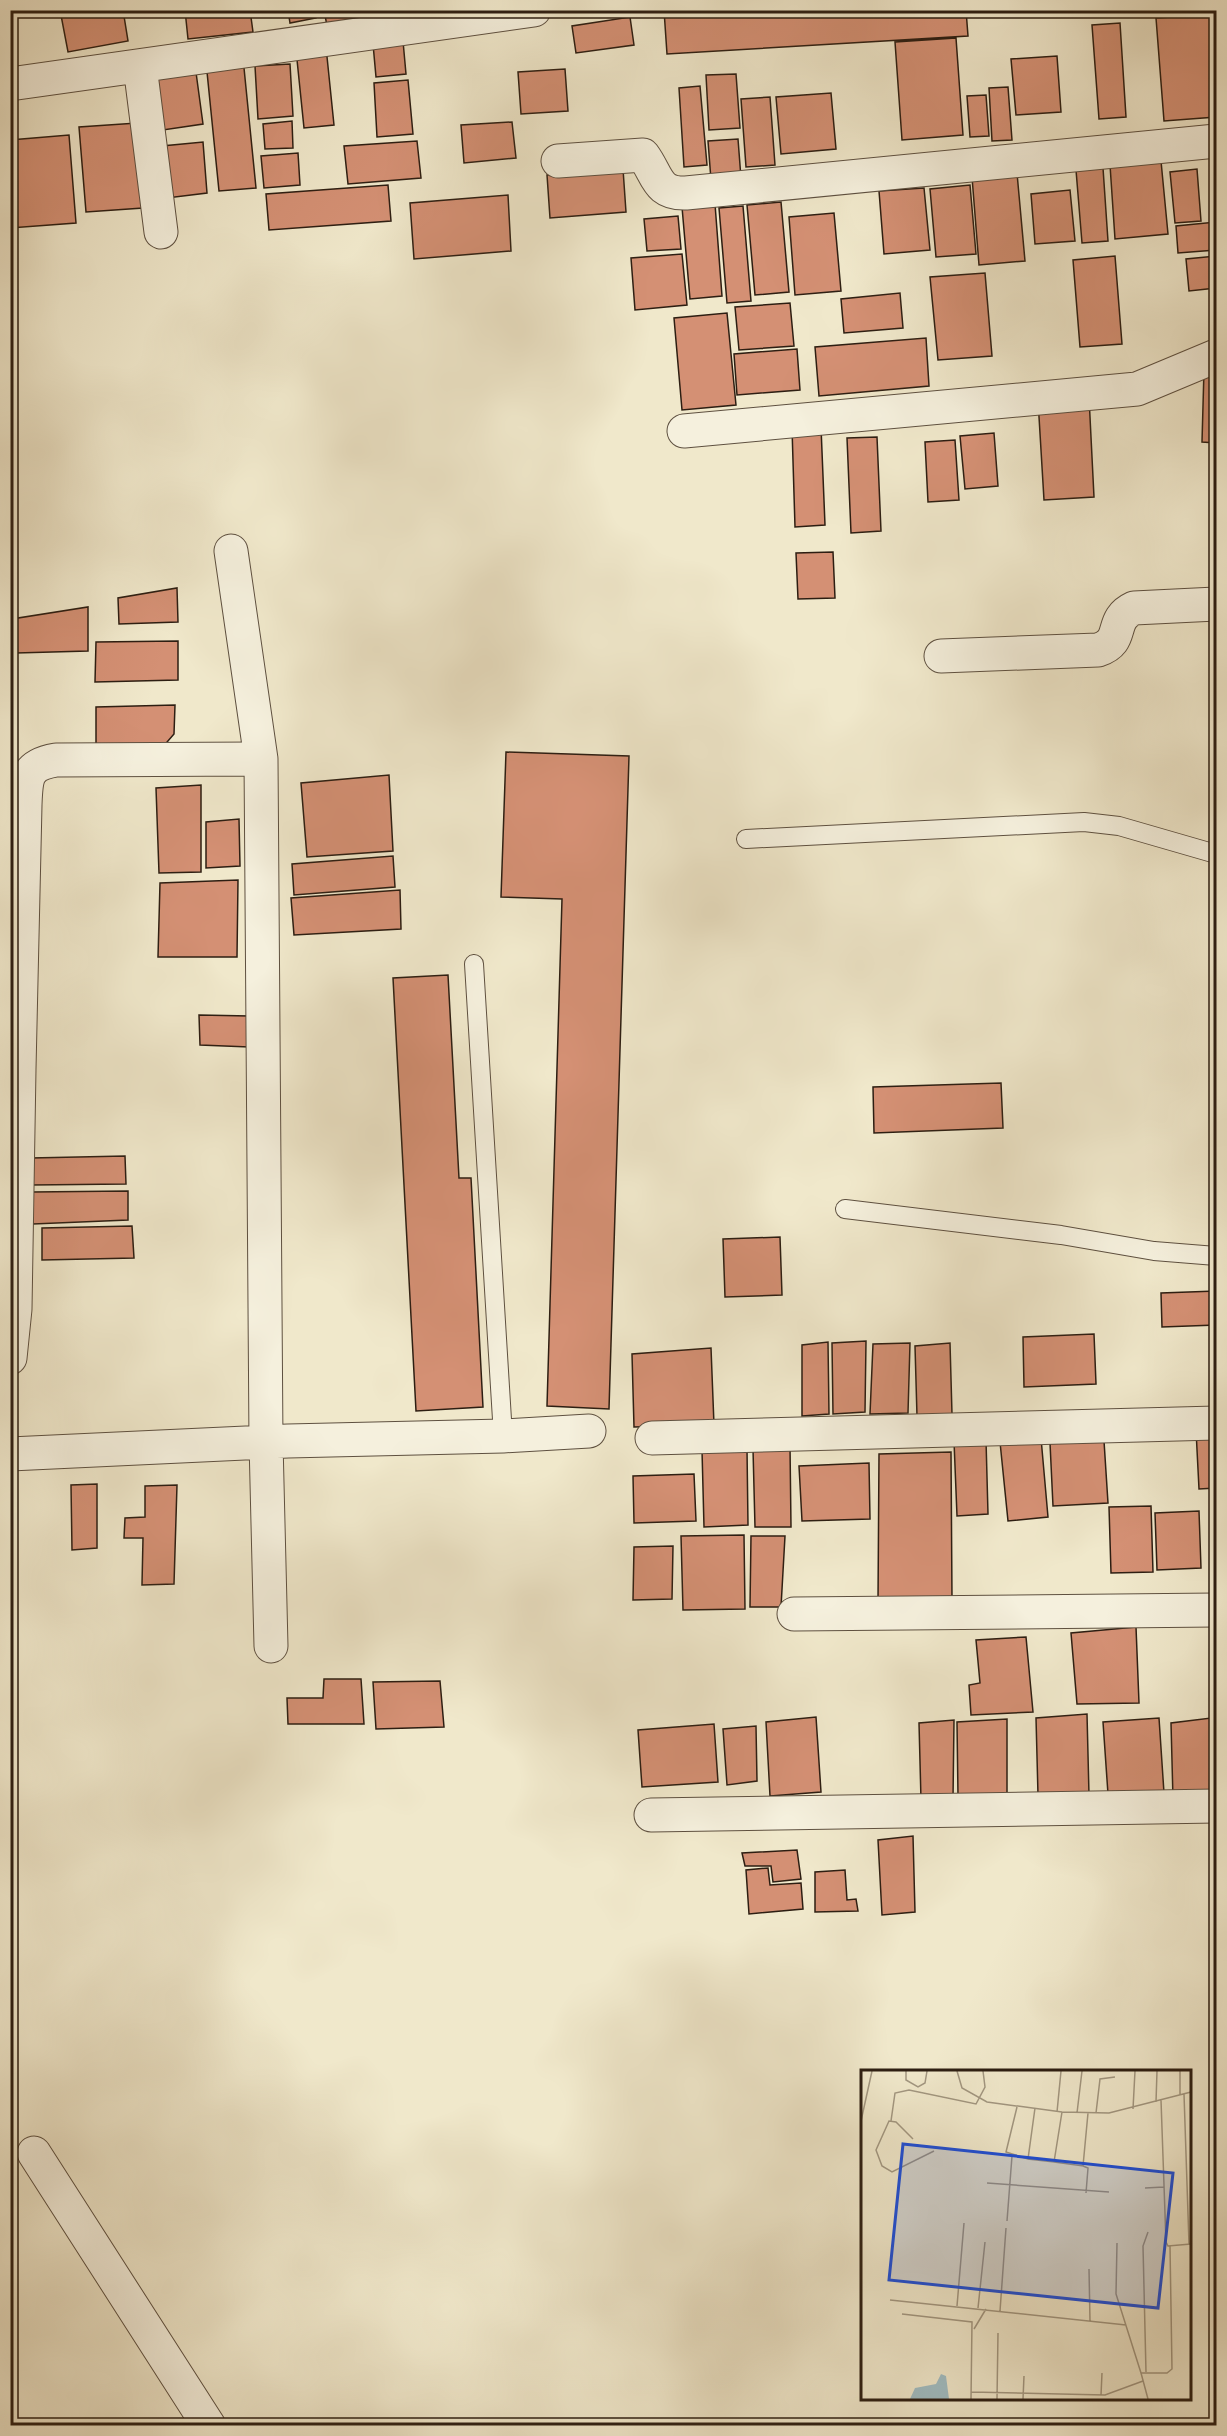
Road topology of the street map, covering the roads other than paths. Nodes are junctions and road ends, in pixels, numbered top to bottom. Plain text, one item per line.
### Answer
1 (534, 10) edge
2 (140, 66) junction
3 (10, 84) edge
4 (1216, 141) edge
5 (558, 161) dead end
6 (161, 232) dead end
7 (1216, 356) edge
8 (684, 431) dead end
9 (231, 551) dead end
10 (1216, 604) edge
11 (941, 656) dead end
12 (261, 759) junction
13 (18, 805) edge
14 (746, 839) dead end
15 (1216, 854) edge
16 (474, 964) dead end
17 (15, 1069) edge
18 (845, 1209) dead end
19 (1216, 1256) edge
20 (13, 1309) edge
21 (10, 1358) edge
22 (1216, 1423) edge
23 (589, 1431) dead end
24 (503, 1436) junction
25 (652, 1438) dead end
26 (266, 1442) junction
27 (10, 1454) edge
28 (1216, 1610) edge
29 (794, 1614) dead end
30 (272, 1646) dead end
31 (1216, 1806) edge
32 (651, 1815) dead end
33 (34, 2154) dead end
34 (209, 2426) edge

1 - 2 street
2 - 3 street
2 - 6 street
4 - 5 street
7 - 8 street
9 - 12 street
10 - 11 street
12 - 13 street
12 - 26 street
13 - 17 street
14 - 15 lane
16 - 24 lane
17 - 20 street
18 - 19 lane
20 - 21 street
22 - 25 street
23 - 24 street
24 - 26 street
26 - 27 street
26 - 30 street
28 - 29 street
31 - 32 street
33 - 34 street

